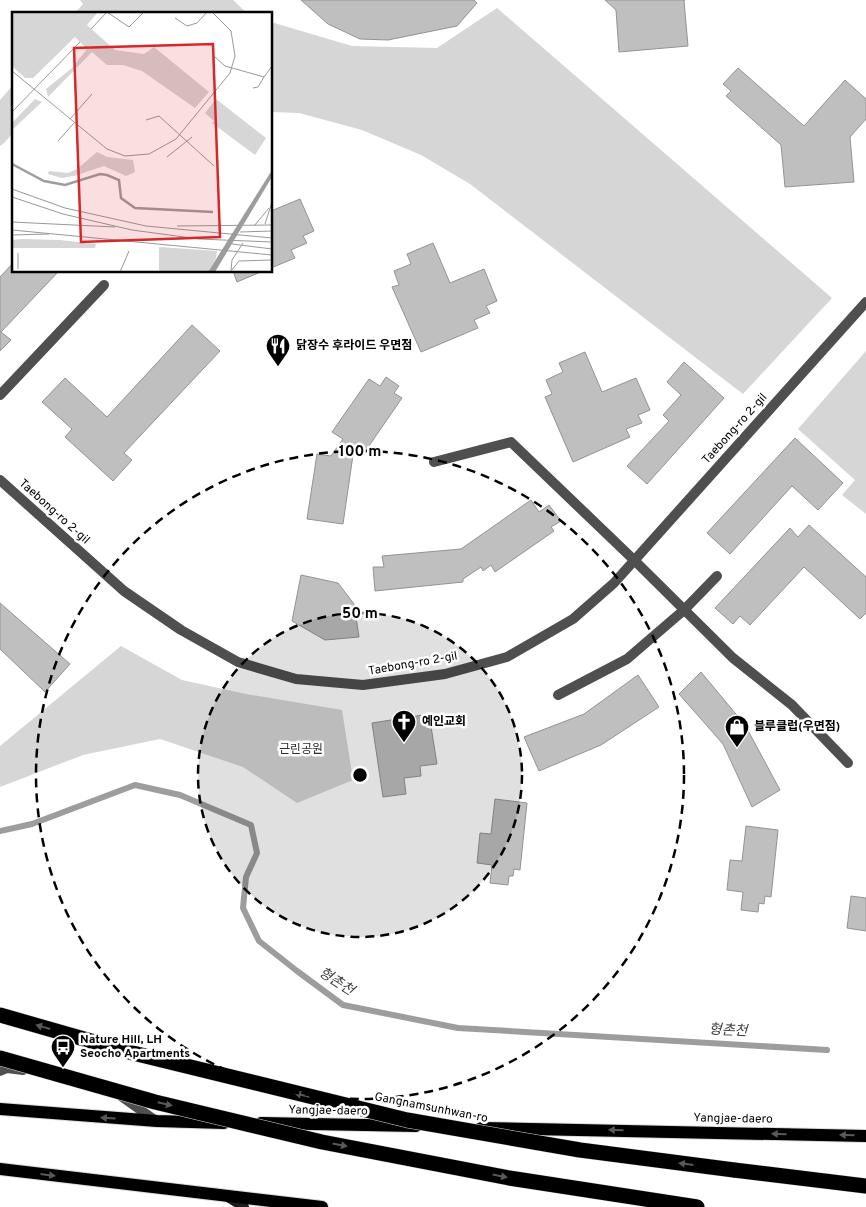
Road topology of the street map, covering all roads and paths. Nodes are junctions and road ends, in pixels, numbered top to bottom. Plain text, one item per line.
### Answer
1 (104, 285) dead end
2 (866, 302) edge
3 (0, 395) edge
4 (434, 462) dead end
5 (0, 480) edge
6 (634, 560) junction
7 (717, 576) dead end
8 (684, 610) junction
9 (558, 695) dead end
10 (848, 764) dead end
11 (0, 1015) edge
12 (0, 1058) edge
13 (0, 1071) edge
14 (0, 1109) edge
15 (157, 1122) junction
16 (866, 1136) edge
17 (0, 1170) edge
18 (734, 1170) junction
19 (866, 1178) edge
20 (866, 1186) edge
21 (227, 1196) junction
22 (244, 1207) edge
23 (322, 1207) edge
24 (698, 1207) edge

1 - 3 street
2 - 6 street, Taebong-ro 2-gil
4 - 6 street
5 - 6 street, Taebong-ro 2-gil
6 - 8 street
7 - 8 street
8 - 9 street
8 - 10 street
18 -> 11 highway, Gangnamsunhwan-ro, bridge
12 -> 24 highway, bridge
13 - 15 street
15 -> 14 main road, Yangjae-daero
16 -> 15 main road, Yangjae-daero
17 -> 21 main road
18 - 19 highway
18 - 20 highway, Gangnamsunhwan-ro
21 - 22 street
21 - 23 main road

